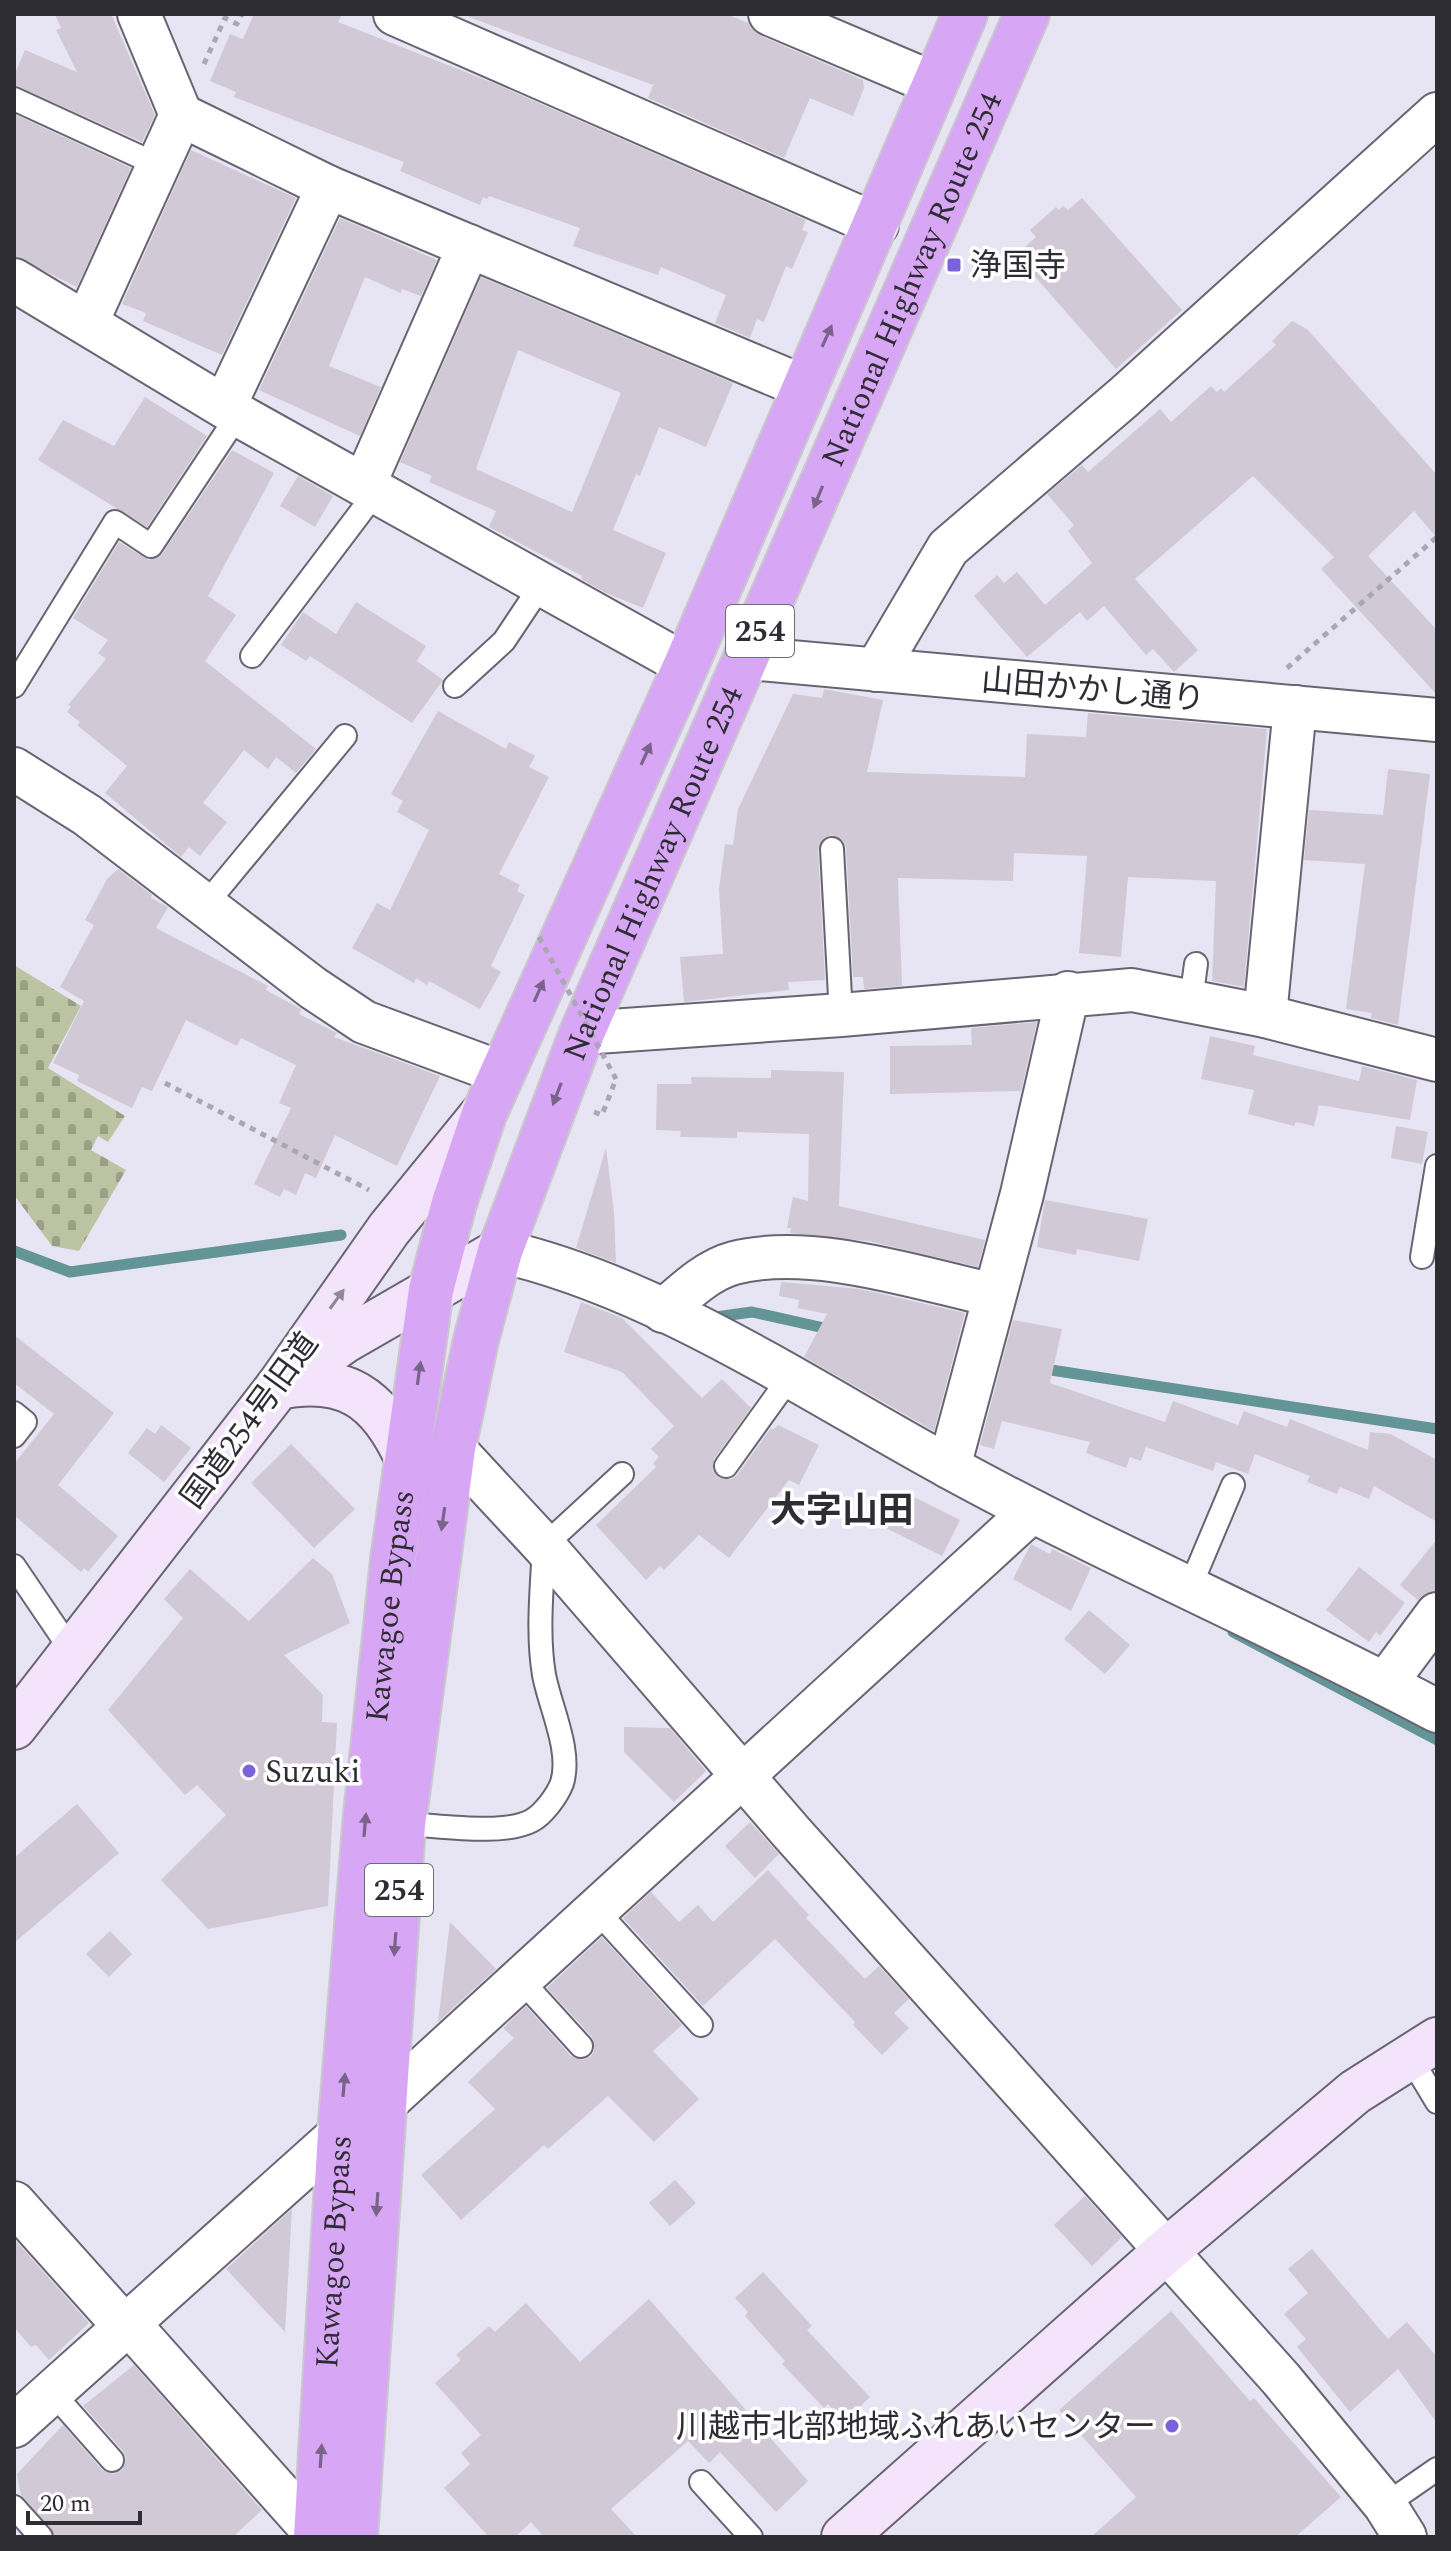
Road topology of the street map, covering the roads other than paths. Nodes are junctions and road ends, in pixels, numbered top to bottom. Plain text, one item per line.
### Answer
1 (139, 14) edge
2 (395, 14) edge
3 (770, 14) edge
4 (965, 14) edge
5 (1027, 14) edge
6 (935, 84) junction
7 (14, 99) edge
8 (175, 100) junction
9 (1437, 114) edge
10 (158, 165) junction
11 (328, 187) junction
12 (877, 225) junction
13 (469, 246) junction
14 (18, 290) edge
15 (87, 322) junction
16 (804, 387) junction
17 (232, 410) junction
18 (370, 488) junction
19 (542, 584) junction
20 (252, 656) dead end
21 (748, 658) junction
22 (686, 665) junction
23 (876, 670) junction
24 (14, 686) edge
25 (455, 686) dead end
26 (1295, 707) junction
27 (1437, 720) edge
28 (345, 736) dead end
29 (14, 769) edge
30 (832, 849) dead end
31 (206, 904) junction
32 (1068, 993) junction
33 (841, 1015) junction
34 (1265, 1016) junction
35 (582, 1033) junction
36 (1437, 1060) edge
37 (502, 1073) junction
38 (484, 1114) junction
39 (1437, 1166) edge
40 (500, 1251) junction
41 (1422, 1257) dead end
42 (431, 1290) junction
43 (994, 1295) junction
44 (663, 1311) junction
45 (790, 1377) junction
46 (278, 1387) junction
47 (14, 1413) edge
48 (14, 1436) edge
49 (453, 1448) junction
50 (407, 1458) junction
51 (726, 1466) dead end
52 (949, 1467) junction
53 (622, 1474) dead end
54 (1233, 1485) dead end
55 (1032, 1511) junction
56 (544, 1546) junction
57 (14, 1566) edge
58 (1190, 1587) junction
59 (1437, 1614) edge
60 (73, 1653) junction
61 (1385, 1684) junction
62 (1437, 1711) edge
63 (16, 1720) edge
64 (744, 1776) junction
65 (403, 1824) junction
66 (597, 1911) junction
67 (521, 1980) junction
68 (701, 2025) dead end
69 (581, 2046) dead end
70 (1423, 2048) edge
71 (1437, 2102) edge
72 (384, 2104) junction
73 (340, 2134) junction
74 (14, 2203) edge
75 (1165, 2252) junction
76 (128, 2326) junction
77 (26, 2410) edge
78 (112, 2460) dead end
79 (1437, 2469) edge
80 (701, 2482) dead end
81 (14, 2507) edge
82 (1395, 2521) edge
83 (329, 2536) edge
84 (41, 2537) edge
85 (751, 2537) edge
86 (844, 2537) edge

1 - 8 street
2 - 12 street
3 - 6 street
4 - 6 highway, National Highway Route 254 / 254
5 -> 21 highway, National Highway Route 254 / 254
6 - 12 highway, National Highway Route 254 / 254
7 - 10 lane
8 - 10 street
8 - 11 street
9 - 23 street
10 - 15 street
11 - 13 street
11 - 17 street
16 -> 12 highway, National Highway Route 254 / 254
13 - 16 street
13 - 18 street
14 - 15 street
15 - 17 street
16 - 22 highway, National Highway Route 254 / 254
17 - 18 street
17 - 24 lane
18 - 19 street
18 - 20 lane
19 - 22 street
19 - 25 lane
21 - 23 street, 山田かかし通り
21 - 35 highway, National Highway Route 254 / 254
37 -> 22 highway, National Highway Route 254 / 254
23 - 26 street, 山田かかし通り
26 - 27 street, 山田かかし通り
26 - 34 street
28 - 31 lane
29 - 31 street
30 - 33 lane
31 - 37 street
32 - 33 street
32 - 34 street
32 - 43 street
33 - 35 street
34 - 36 street
35 -> 40 highway, National Highway Route 254 / 254
37 - 38 highway, National Highway Route 254 / 254
38 - 42 highway, Kawagoe Bypass / 254
46 -> 38 street, 国道254号旧道
39 - 41 lane
40 - 42 street
40 - 44 street
40 - 49 highway, Kawagoe Bypass / 254
42 - 46 street
50 -> 42 highway, Kawagoe Bypass / 254
43 - 44 street
43 - 52 street
44 - 45 street
45 - 51 lane
45 - 52 street
46 - 50 street
46 - 60 street, 国道254号旧道
47 - 48 lane
49 - 56 street
49 -> 65 highway, Kawagoe Bypass / 254
73 -> 50 highway, Kawagoe Bypass / 254
52 - 55 street
53 - 56 lane
54 - 58 lane
55 - 58 street
55 - 64 street
56 - 64 street
56 - 65 lane
57 - 60 lane
58 - 61 street
59 - 61 street
60 - 63 street, 国道254号旧道
61 - 62 street
64 - 66 street
64 - 75 street
65 -> 72 highway, Kawagoe Bypass / 254
66 - 67 street
66 - 68 lane
67 - 69 lane
67 - 72 street
70 - 71 lane
70 - 75 street
72 -> 83 highway, Kawagoe Bypass / 254
73 - 76 street
83 -> 73 highway, Kawagoe Bypass / 254
74 - 76 street
75 - 82 street
75 - 86 street
76 - 77 street
76 - 83 street
77 - 78 lane
79 - 82 lane
80 - 85 lane
81 - 84 lane

